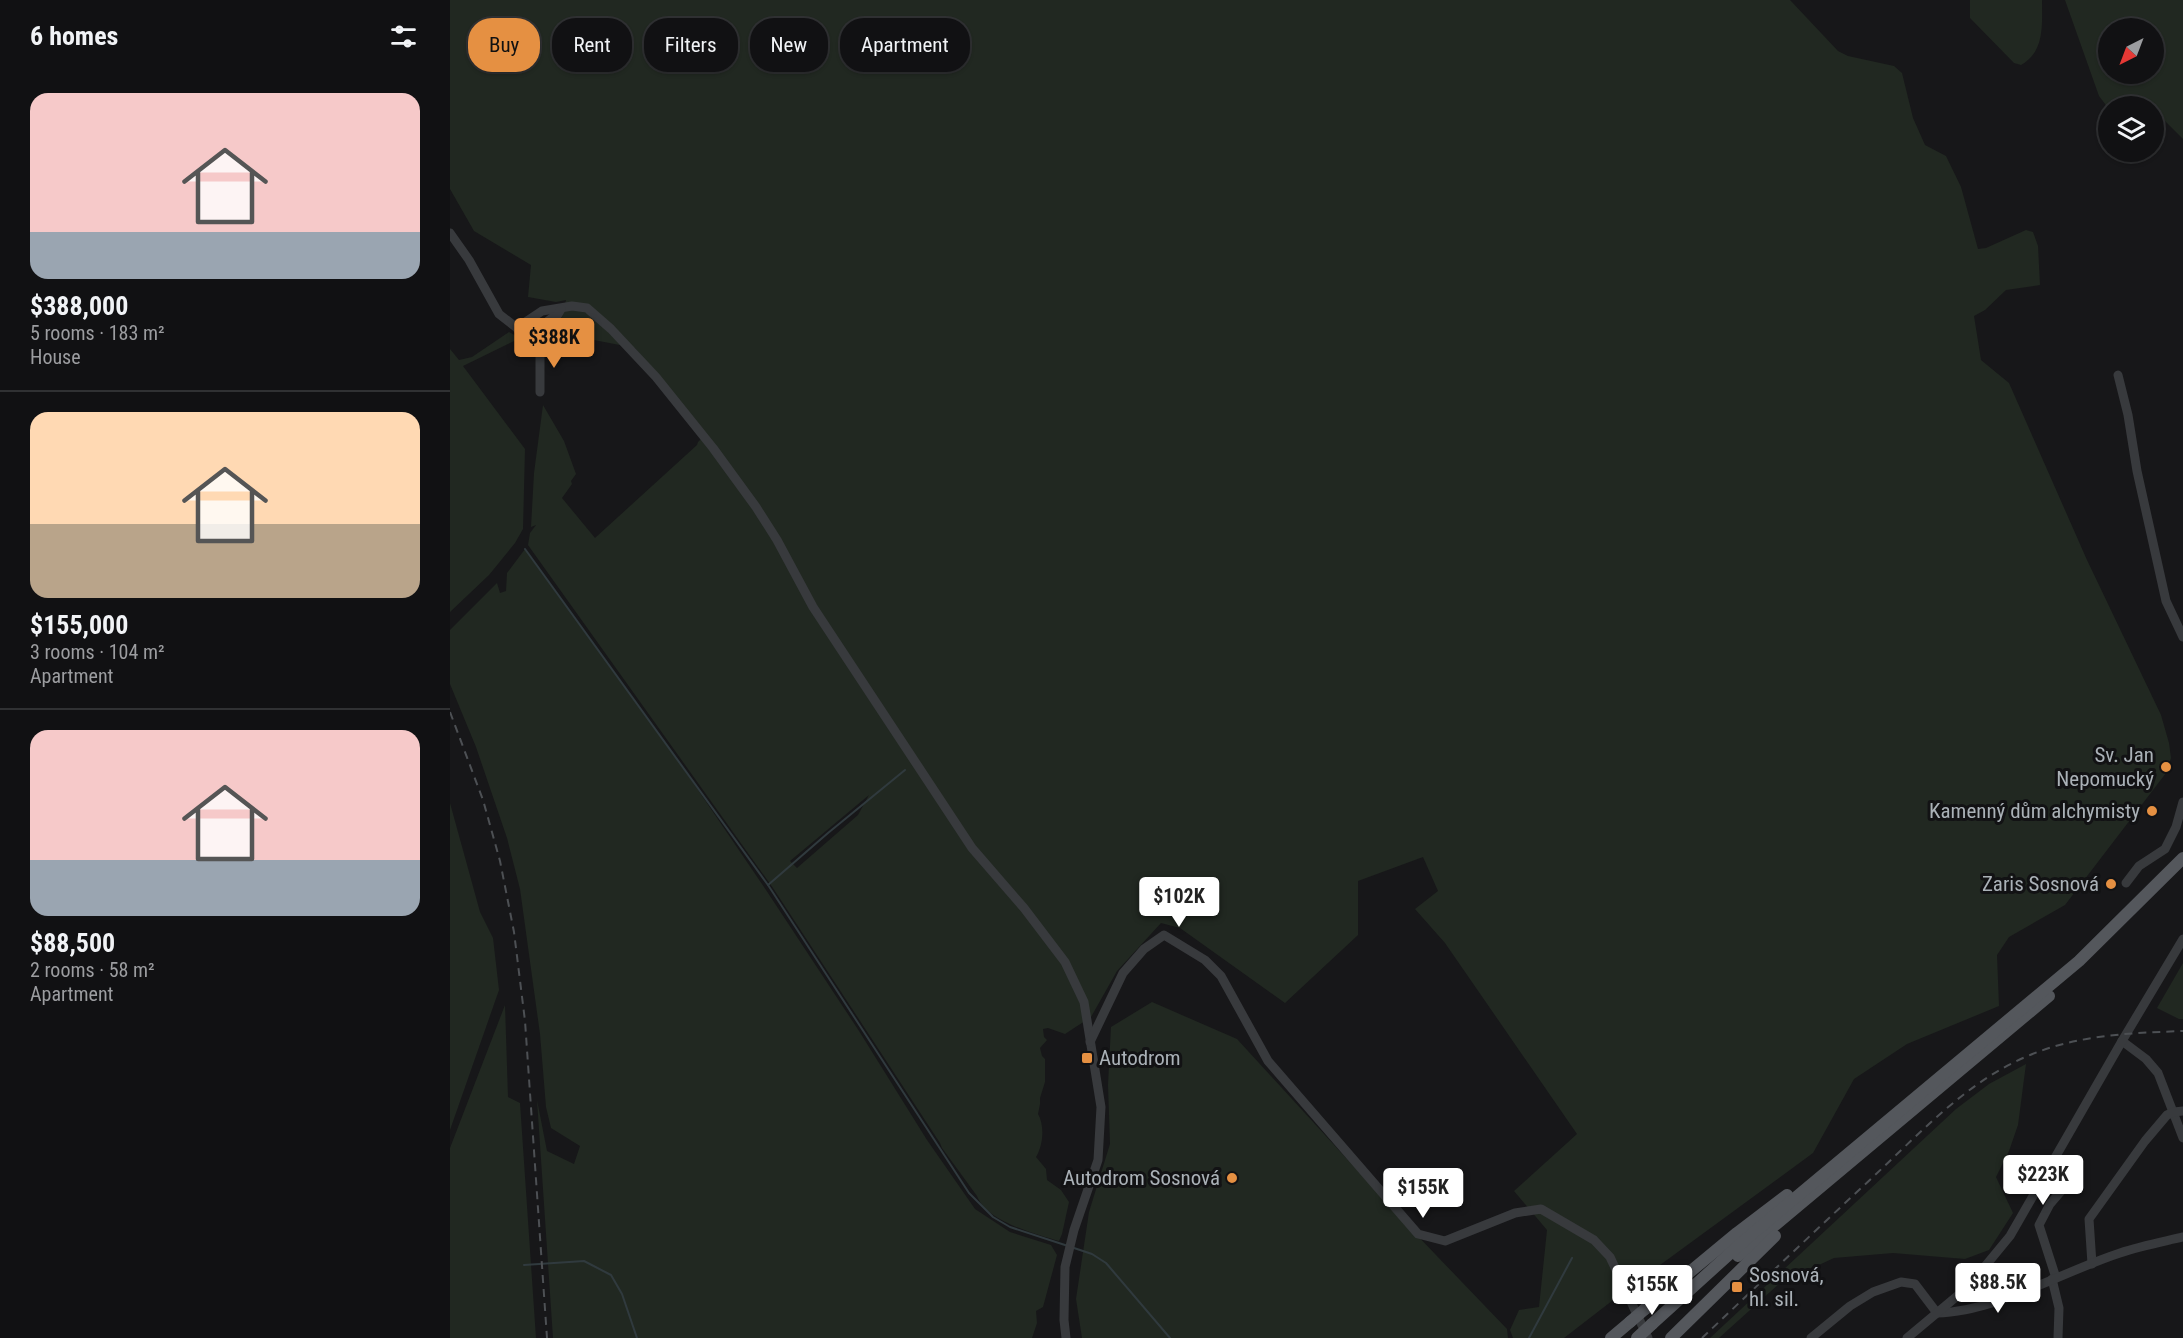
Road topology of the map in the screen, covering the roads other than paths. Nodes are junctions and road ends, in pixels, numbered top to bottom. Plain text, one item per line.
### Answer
1 (450, 233) edge
2 (561, 309) junction
3 (522, 332) junction
4 (540, 346) junction
5 (2118, 375) dead end
6 (540, 392) dead end
7 (2183, 638) edge
8 (2183, 802) edge
9 (2183, 859) edge
10 (2126, 883) dead end
11 (2183, 939) edge
12 (2122, 1041) junction
13 (1090, 1042) junction
14 (2178, 1112) edge
15 (1885, 1124) junction
16 (2183, 1138) edge
17 (1847, 1166) junction
18 (2068, 1183) dead end
19 (2183, 1237) edge
20 (2092, 1264) junction
21 (2054, 1279) junction
22 (1937, 1313) junction
23 (1653, 1324) junction
24 (1918, 1334) edge
25 (1066, 1338) edge
26 (1611, 1338) edge
27 (1637, 1338) edge
28 (1648, 1338) edge
29 (1671, 1338) edge
30 (1811, 1338) edge
31 (1907, 1338) edge
32 (2058, 1338) edge

1 - 3 street
2 - 3 street
2 - 4 street
2 - 13 street
3 - 4 street
4 - 6 street
5 - 7 street
8 - 10 street
9 - 15 main road
9 - 17 main road
11 - 12 street
12 - 14 street
12 - 22 street
13 - 25 street
13 - 28 street
14 - 16 street
14 - 20 street
15 - 23 main road
15 - 26 main road, bridge
17 - 23 main road
17 - 29 main road
18 - 21 street
19 - 20 street
20 - 21 street
21 - 22 street
21 - 32 street
22 - 24 street
22 - 30 street
23 - 27 main road, bridge
24 - 31 street

